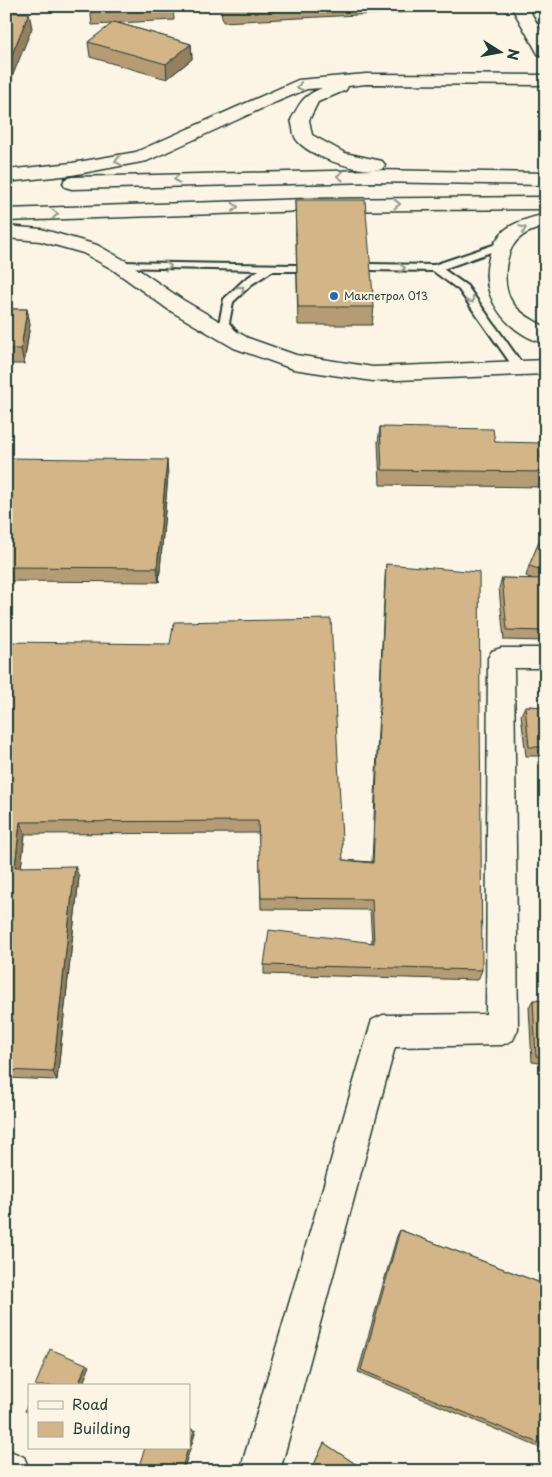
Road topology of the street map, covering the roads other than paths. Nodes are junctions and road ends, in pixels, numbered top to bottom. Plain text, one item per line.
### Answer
1 (519, 6) edge
2 (546, 54) edge
3 (366, 79) junction
4 (546, 80) edge
5 (546, 169) edge
6 (6, 176) edge
7 (546, 179) edge
8 (6, 187) edge
9 (546, 203) edge
10 (6, 215) edge
11 (546, 220) edge
12 (6, 232) edge
13 (505, 244) junction
14 (119, 265) junction
15 (269, 268) junction
16 (296, 268) edge
17 (368, 268) edge
18 (435, 268) junction
19 (546, 336) edge
20 (241, 343) junction
21 (546, 367) edge
22 (520, 368) junction
23 (546, 658) edge
24 (6, 1468) edge
25 (10, 1471) edge
26 (260, 1471) edge

1 - 2 main road
3 - 4 main road
3 - 5 main road
3 -> 6 main road
7 -> 8 main road
10 -> 9 main road
13 -> 11 main road
12 - 14 main road
13 - 18 lane
13 - 19 main road
14 -> 15 lane
14 - 20 main road
15 - 16 lane
20 -> 15 lane
17 -> 18 lane
18 -> 22 lane
20 - 22 main road
21 - 22 main road
23 - 26 main road
24 - 25 main road

